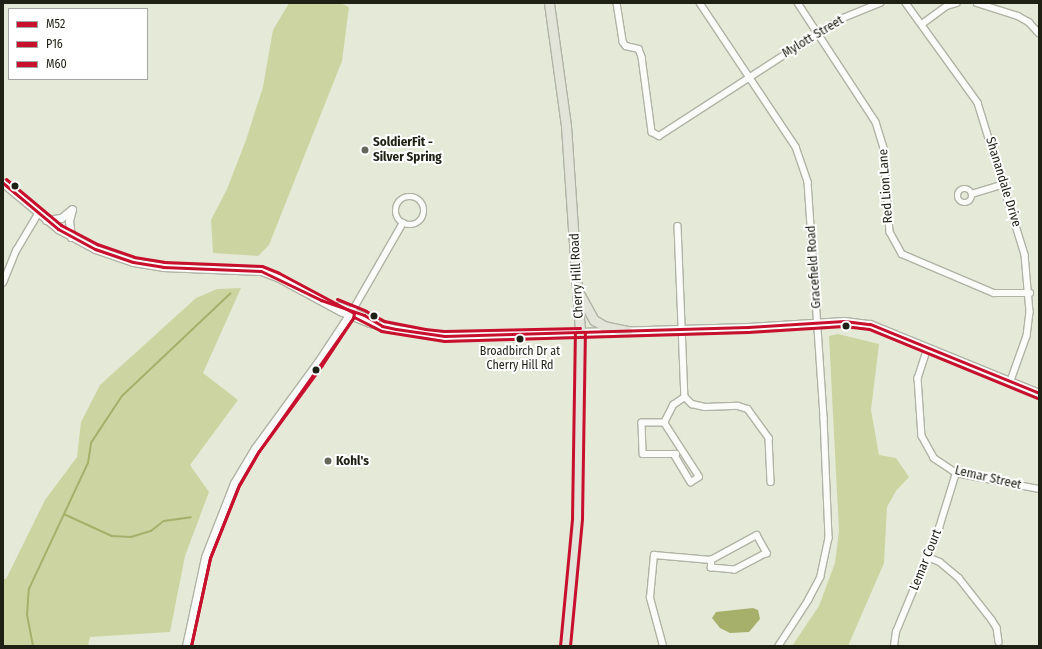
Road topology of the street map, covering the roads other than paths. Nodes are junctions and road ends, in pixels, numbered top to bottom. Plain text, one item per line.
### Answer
1 (549, 3) edge
2 (617, 3) edge
3 (700, 3) edge
4 (798, 3) edge
5 (880, 3) edge
6 (906, 3) edge
7 (957, 3) edge
8 (976, 3) edge
9 (922, 24) junction
10 (818, 33) junction
11 (1039, 33) edge
12 (750, 78) junction
13 (3, 183) edge
14 (1004, 184) junction
15 (972, 194) dead end
16 (38, 214) junction
17 (46, 220) junction
18 (403, 223) junction
19 (678, 226) dead end
20 (71, 237) junction
21 (3, 283) edge
22 (578, 290) junction
23 (1030, 293) junction
24 (351, 313) junction
25 (818, 322) junction
26 (682, 329) junction
27 (628, 331) junction
28 (580, 333) junction
29 (928, 348) junction
30 (1011, 381) junction
31 (1039, 393) edge
32 (685, 397) junction
33 (664, 423) junction
34 (674, 454) junction
35 (684, 454) junction
36 (956, 473) junction
37 (771, 482) dead end
38 (1039, 489) edge
39 (928, 557) junction
40 (711, 560) junction
41 (999, 642) dead end
42 (186, 646) edge
43 (565, 646) edge
44 (663, 646) edge
45 (779, 646) edge
46 (894, 646) edge

1 - 22 main road, Cherry Hill Road
2 - 12 street, Mylott Street
3 - 12 street, Gracefield Road
4 - 10 street, Red Lion Lane
5 - 10 street, Mylott Street
6 - 9 street, Shanandale Drive
7 - 9 street
8 - 11 street
9 - 14 street, Shanandale Drive
10 - 12 street, Mylott Street
10 - 23 street, Red Lion Lane
12 - 25 street, Gracefield Road
13 - 16 street
14 - 15 street
14 - 23 street, Shanandale Drive
16 - 17 street
16 - 21 street
17 - 20 street
17 - 20 street
18 - 18 street
18 - 24 street
19 - 26 street
20 - 24 street
22 - 27 main road
22 - 28 main road, Cherry Hill Road
23 - 30 street, Shanandale Drive
24 - 28 street
24 - 42 street
25 - 26 street
25 - 29 street
25 - 45 street, Gracefield Road
26 - 27 street
26 - 32 street
27 - 28 street
28 - 43 main road, Cherry Hill Road
29 - 30 street
29 - 36 street, Lemar Street
30 - 31 street
32 - 33 street
32 - 37 street
33 - 34 street
33 - 35 street
34 - 35 street
34 - 35 street
36 - 38 street, Lemar Street
36 - 39 street, Lemar Court
39 - 41 street
39 - 46 street, Lemar Court
40 - 40 street
40 - 44 street

